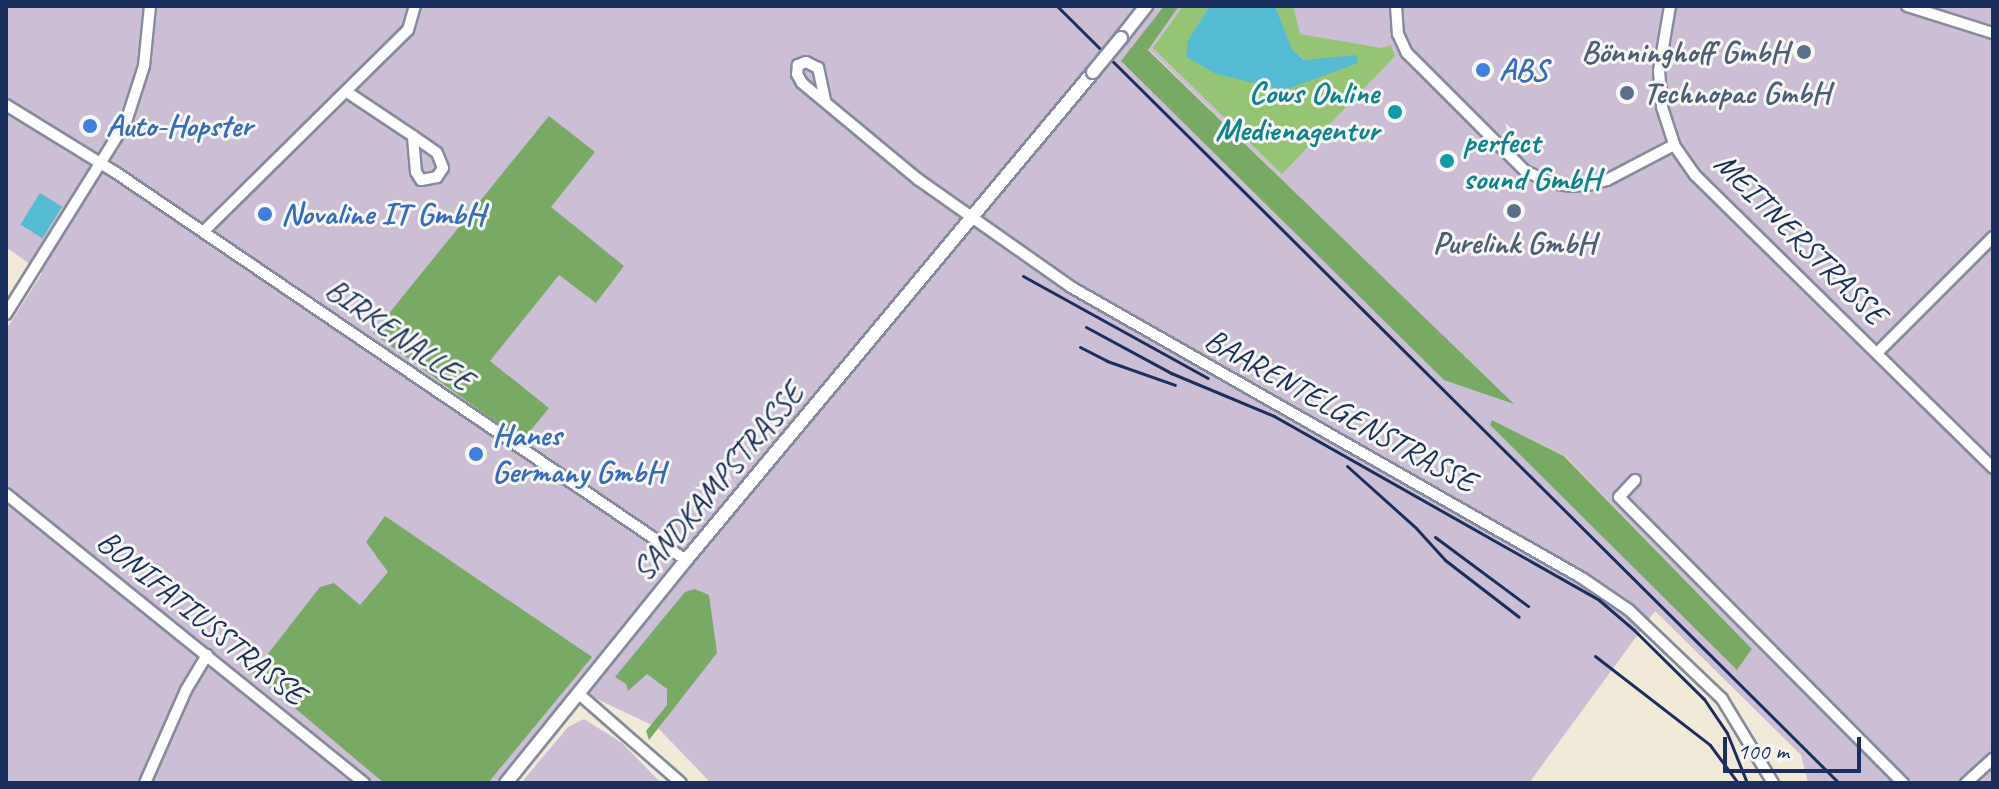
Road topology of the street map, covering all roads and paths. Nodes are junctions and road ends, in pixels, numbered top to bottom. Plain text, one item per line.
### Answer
1 (150, 6) edge
2 (415, 6) edge
3 (1146, 6) edge
4 (1396, 6) edge
5 (1670, 6) edge
6 (1907, 6) edge
7 (1993, 33) edge
8 (347, 92) junction
9 (825, 100) dead end
10 (6, 105) edge
11 (413, 136) dead end
12 (1674, 145) junction
13 (102, 163) junction
14 (974, 218) junction
15 (204, 231) junction
16 (1993, 237) edge
17 (6, 314) edge
18 (1878, 352) junction
19 (1993, 468) edge
20 (1635, 480) dead end
21 (6, 494) edge
22 (686, 560) junction
23 (207, 655) junction
24 (579, 694) junction
25 (1993, 759) edge
26 (145, 783) edge
27 (364, 783) edge
28 (506, 783) edge
29 (681, 783) edge
30 (1773, 783) edge
31 (1903, 783) edge
32 (1966, 783) edge

1 - 13 street
2 - 8 street
3 - 14 street, SANDKAMPSTRASSE, bridge
4 - 12 street
5 - 12 street, MEITNERSTRASSE
6 - 7 street
8 - 11 street
8 - 15 street
9 - 14 street
10 - 13 street, BIRKENALLEE
12 - 18 street, MEITNERSTRASSE
13 - 15 street, BIRKENALLEE
13 - 17 street
14 - 22 street, SANDKAMPSTRASSE
14 - 30 street, BAARENTELGENSTRASSE
15 - 22 street, BIRKENALLEE
16 - 18 street
18 - 19 street, MEITNERSTRASSE
20 - 31 street
21 - 23 street, BONIFATIUSSTRASSE
22 - 24 street, SANDKAMPSTRASSE
23 - 26 street
23 - 27 street, BONIFATIUSSTRASSE
24 - 28 street, SANDKAMPSTRASSE
24 - 29 street
25 - 32 street

